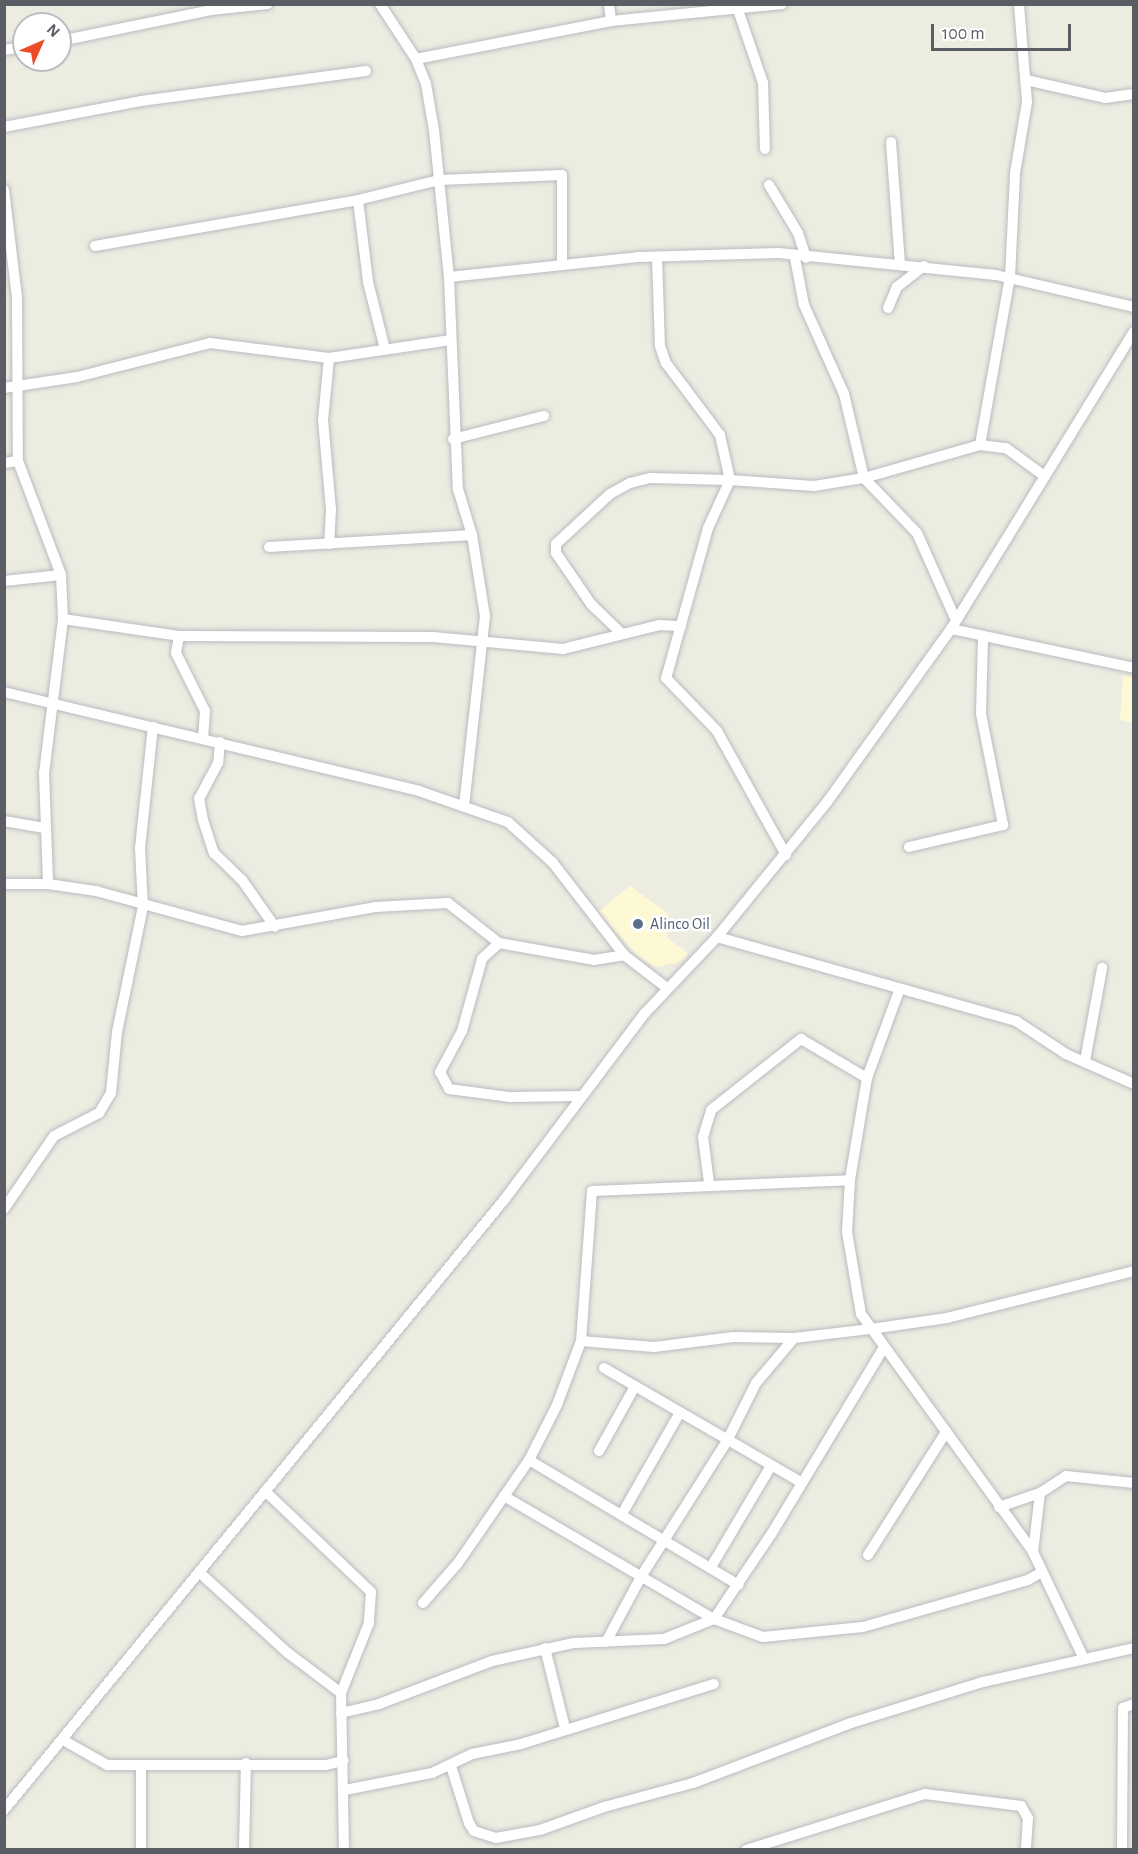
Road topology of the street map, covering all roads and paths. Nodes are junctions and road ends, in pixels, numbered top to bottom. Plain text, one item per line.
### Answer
1 (268, 4) edge
2 (381, 4) edge
3 (609, 4) edge
4 (782, 4) edge
5 (1019, 4) edge
6 (732, 6) edge
7 (214, 7) edge
8 (611, 21) junction
9 (72, 38) edge
10 (416, 59) junction
11 (366, 71) dead end
12 (1026, 80) junction
13 (1134, 94) edge
14 (4, 127) edge
15 (891, 142) dead end
16 (765, 149) dead end
17 (439, 180) junction
18 (769, 185) dead end
19 (4, 190) edge
20 (358, 200) junction
21 (95, 246) dead end
22 (657, 257) junction
23 (800, 258) junction
24 (900, 264) junction
25 (562, 265) junction
26 (924, 266) junction
27 (448, 277) junction
28 (1010, 278) junction
29 (4, 294) edge
30 (17, 297) junction
31 (1134, 307) edge
32 (888, 308) dead end
33 (1134, 332) edge
34 (451, 340) junction
35 (385, 350) junction
36 (329, 358) junction
37 (9, 388) edge
38 (544, 416) dead end
39 (453, 439) junction
40 (980, 445) junction
41 (18, 461) junction
42 (4, 463) edge
43 (1043, 475) junction
44 (864, 478) junction
45 (730, 480) junction
46 (472, 535) junction
47 (329, 544) junction
48 (269, 547) dead end
49 (61, 575) junction
50 (4, 580) edge
51 (63, 619) junction
52 (954, 624) junction
53 (681, 626) junction
54 (621, 633) junction
55 (178, 636) junction
56 (983, 638) junction
57 (483, 641) junction
58 (1134, 658) edge
59 (1129, 667) edge
60 (4, 692) edge
61 (53, 702) junction
62 (153, 727) junction
63 (203, 738) junction
64 (220, 742) junction
65 (464, 805) junction
66 (4, 821) edge
67 (44, 828) junction
68 (909, 847) dead end
69 (786, 855) junction
70 (4, 884) edge
71 (48, 884) junction
72 (143, 907) junction
73 (275, 927) junction
74 (717, 937) junction
75 (500, 944) junction
76 (624, 955) junction
77 (1102, 968) dead end
78 (667, 988) junction
79 (899, 991) junction
80 (1085, 1060) junction
81 (867, 1078) junction
82 (1134, 1084) edge
83 (581, 1096) junction
84 (850, 1180) junction
85 (709, 1183) junction
86 (4, 1209) edge
87 (1134, 1271) edge
88 (871, 1329) junction
89 (794, 1338) junction
90 (581, 1341) junction
91 (883, 1348) junction
92 (604, 1368) dead end
93 (634, 1388) junction
94 (679, 1414) junction
95 (946, 1432) junction
96 (726, 1441) junction
97 (599, 1451) dead end
98 (529, 1460) junction
99 (771, 1466) junction
100 (802, 1483) junction
101 (1134, 1483) edge
102 (264, 1491) junction
103 (1040, 1493) junction
104 (504, 1496) junction
105 (999, 1507) junction
106 (622, 1514) junction
107 (664, 1539) junction
108 (1032, 1552) junction
109 (868, 1555) dead end
110 (711, 1567) junction
111 (1042, 1572) junction
112 (200, 1573) junction
113 (642, 1575) junction
114 (739, 1586) junction
115 (423, 1603) dead end
116 (714, 1619) junction
117 (606, 1642) junction
118 (545, 1648) junction
119 (1134, 1648) edge
120 (1083, 1657) junction
121 (714, 1684) dead end
122 (340, 1693) junction
123 (1134, 1704) edge
124 (341, 1713) junction
125 (565, 1728) junction
126 (63, 1740) junction
127 (344, 1761) junction
128 (246, 1763) junction
129 (141, 1766) junction
130 (451, 1766) junction
131 (345, 1790) junction
132 (4, 1810) edge
133 (141, 1850) edge
134 (244, 1850) edge
135 (344, 1850) edge
136 (746, 1850) edge
137 (1026, 1850) edge
138 (1122, 1850) edge

1 - 7 street
2 - 10 street
3 - 8 street
4 - 6 street
5 - 12 street
6 - 8 street
6 - 16 street
7 - 9 street
8 - 10 street
10 - 17 street
11 - 14 street
12 - 13 street
12 - 28 street
15 - 24 street
17 - 20 street
17 - 25 street
17 - 27 street
18 - 23 street
19 - 30 street
20 - 21 street
20 - 35 street
22 - 23 street
22 - 25 street
22 - 45 street
23 - 24 street
23 - 44 street
24 - 26 street
25 - 27 street
26 - 28 street
26 - 32 street
27 - 34 street
28 - 31 street
28 - 40 street
29 - 30 street
30 - 37 street
33 - 43 street
34 - 35 street
34 - 39 street
35 - 36 street
36 - 37 street
36 - 47 street
37 - 41 street
38 - 39 street
39 - 46 street
40 - 43 street
40 - 44 street
41 - 42 street
41 - 49 street
43 - 52 street
44 - 45 street
44 - 52 street
45 - 53 street
45 - 54 street
46 - 47 street
46 - 57 street
47 - 48 street
49 - 50 street
49 - 51 street
51 - 55 street
51 - 61 street
52 - 56 street
52 - 69 street
53 - 54 street
53 - 69 street
54 - 57 street
55 - 57 street
55 - 63 street
56 - 59 street
56 - 68 street
57 - 65 street
58 - 59 street
60 - 61 street
61 - 62 street
61 - 67 street
62 - 63 street
62 - 72 street
63 - 64 street
64 - 65 street
64 - 73 street
65 - 76 street
66 - 67 street
67 - 71 street
69 - 74 street
70 - 71 street
71 - 72 street
72 - 73 street
72 - 86 street
73 - 75 street
74 - 78 street
74 - 79 street
75 - 76 street
75 - 83 street
76 - 78 street
77 - 80 street
78 - 83 street
79 - 80 street
79 - 81 street
80 - 82 street
81 - 84 street
81 - 85 street
83 - 102 street
84 - 85 street
84 - 88 street
85 - 90 street
87 - 88 street
88 - 89 street
88 - 91 street
89 - 90 street
89 - 96 street
90 - 98 street
91 - 95 street
91 - 100 street
92 - 93 street
93 - 94 street
93 - 97 street
94 - 96 street
94 - 106 street
95 - 105 street
95 - 109 street
96 - 99 street
96 - 107 street
98 - 104 street
98 - 106 street
99 - 100 street
99 - 110 street
100 - 114 street
101 - 103 street
102 - 112 street
102 - 122 street
103 - 105 street
103 - 108 street
104 - 113 street
104 - 115 street
105 - 108 street
106 - 107 street
107 - 110 street
107 - 113 street
108 - 111 street
110 - 114 street
111 - 116 street
111 - 120 street
112 - 122 street
112 - 126 street
113 - 116 street
113 - 117 street
114 - 116 street
116 - 117 street
117 - 118 street
118 - 124 street
118 - 125 street
119 - 120 street
120 - 130 street
121 - 125 street
122 - 124 street
123 - 138 street
124 - 127 street
125 - 130 street
126 - 129 street
126 - 132 street
127 - 128 street
127 - 131 street
128 - 129 street
128 - 134 street
129 - 133 street
130 - 131 street
131 - 135 street
136 - 137 street

